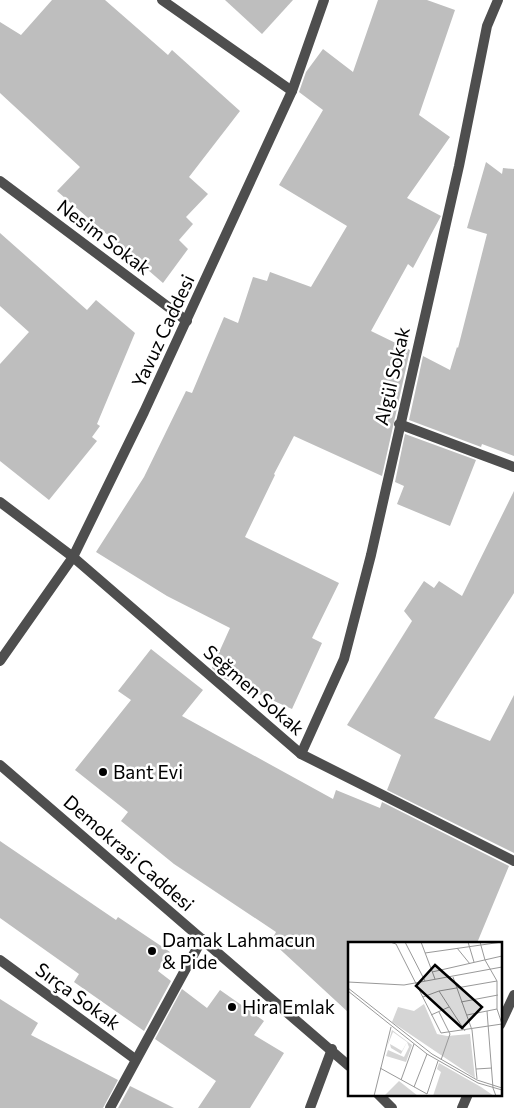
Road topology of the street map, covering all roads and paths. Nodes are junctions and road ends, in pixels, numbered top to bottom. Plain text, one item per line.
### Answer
1 (162, 0) edge
2 (324, 0) edge
3 (498, 0) edge
4 (292, 90) junction
5 (0, 181) edge
6 (187, 321) junction
7 (399, 424) junction
8 (514, 467) edge
9 (0, 502) edge
10 (73, 557) junction
11 (0, 661) edge
12 (301, 754) junction
13 (0, 765) edge
14 (514, 861) edge
15 (202, 939) junction
16 (0, 960) edge
17 (514, 996) edge
18 (502, 1021) edge
19 (332, 1050) junction
20 (135, 1059) junction
21 (348, 1065) edge
22 (380, 1096) edge
23 (467, 1096) edge
24 (110, 1108) edge
25 (310, 1108) edge
26 (392, 1108) edge
27 (462, 1108) edge

1 - 4 street
2 - 4 street, Yavuz Caddesi
3 - 7 street, Algül Sokak
4 - 6 street, Yavuz Caddesi
5 - 6 street, Nesim Sokak
6 - 10 street, Yavuz Caddesi
7 - 8 street
7 - 12 street, Algül Sokak
9 - 10 street, Seğmen Sokak
10 - 11 street, Yavuz Caddesi
10 - 12 street, Seğmen Sokak
12 - 14 street, Seğmen Sokak
13 - 15 street, Demokrasi Caddesi
15 - 19 street, Demokrasi Caddesi
15 - 20 street
16 - 20 street, Sırça Sokak
17 - 18 street
19 - 21 street, Demokrasi Caddesi
19 - 25 street
20 - 24 street
22 - 26 street
23 - 27 street

